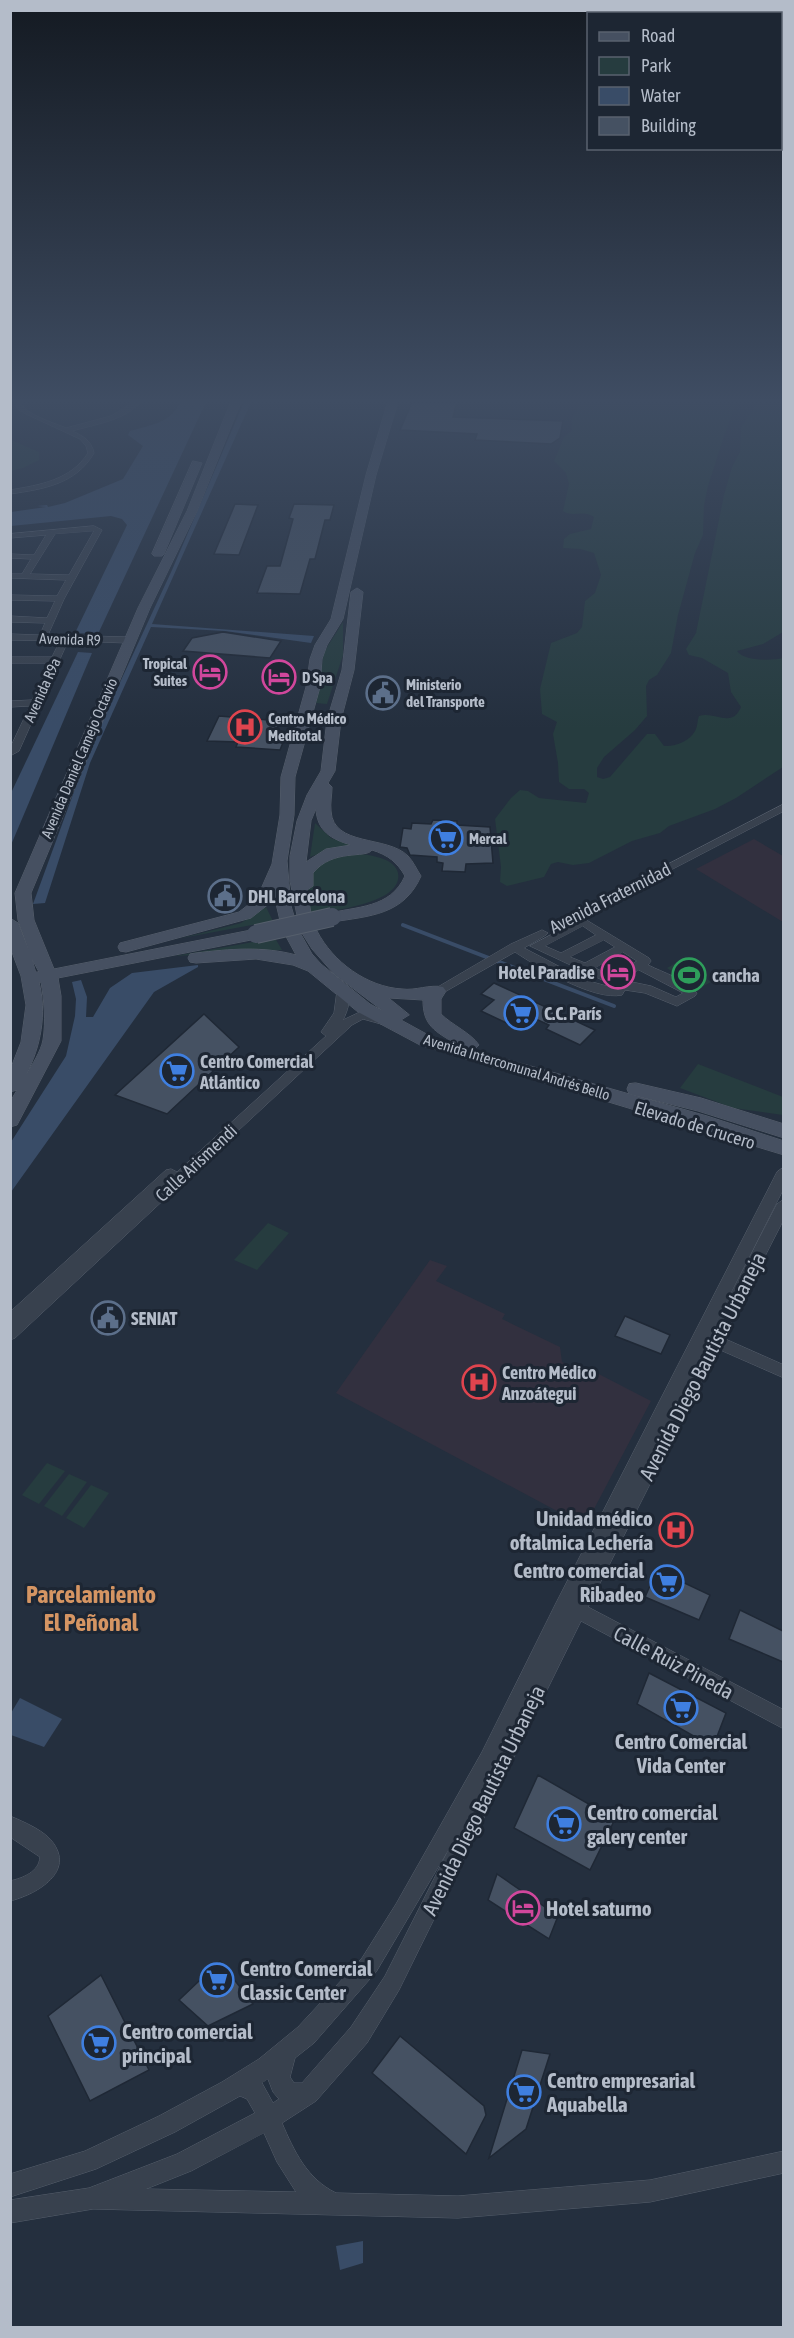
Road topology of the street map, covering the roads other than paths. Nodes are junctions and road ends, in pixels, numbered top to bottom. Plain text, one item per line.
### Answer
1 (176, 511) edge
2 (192, 511) edge
3 (363, 511) edge
4 (375, 511) edge
5 (51, 535) junction
6 (11, 536) edge
7 (10, 556) edge
8 (36, 557) junction
9 (10, 576) edge
10 (25, 576) junction
11 (72, 578) junction
12 (10, 597) edge
13 (60, 599) junction
14 (10, 619) edge
15 (50, 621) junction
16 (10, 637) edge
17 (44, 638) junction
18 (65, 639) junction
19 (124, 640) junction
20 (39, 650) dead end
21 (33, 660) junction
22 (56, 660) junction
23 (11, 661) edge
24 (37, 703) junction
25 (10, 704) edge
26 (307, 713) junction
27 (336, 713) junction
28 (10, 753) edge
29 (328, 771) junction
30 (783, 807) edge
31 (279, 861) junction
32 (10, 895) edge
33 (304, 912) junction
34 (331, 915) junction
35 (10, 922) edge
36 (604, 935) junction
37 (623, 947) junction
38 (510, 950) junction
39 (561, 957) junction
40 (89, 963) junction
41 (323, 964) junction
42 (639, 965) junction
43 (585, 968) junction
44 (47, 971) junction
45 (27, 975) junction
46 (617, 983) junction
47 (343, 991) junction
48 (437, 991) junction
49 (391, 1023) junction
50 (470, 1045) junction
51 (540, 1071) junction
52 (10, 1086) edge
53 (701, 1105) junction
54 (783, 1117) edge
55 (10, 1120) edge
56 (783, 1131) edge
57 (783, 1148) edge
58 (783, 1172) edge
59 (783, 1204) edge
60 (10, 1321) edge
61 (10, 1334) edge
62 (713, 1340) junction
63 (783, 1372) edge
64 (569, 1610) junction
65 (783, 1720) edge
66 (10, 1826) edge
67 (10, 1892) edge
68 (289, 2049) junction
69 (230, 2090) junction
70 (308, 2093) junction
71 (269, 2118) junction
72 (783, 2162) edge
73 (10, 2186) edge
74 (89, 2199) junction
75 (341, 2206) junction
76 (10, 2212) edge

1 - 19 main road, Avenida Daniel Camejo Octavio
2 - 19 main road, Avenida Daniel Camejo Octavio
3 - 26 main road, Avenida Intercomunal Andrés Bello
4 - 27 main road, Avenida Intercomunal Andrés Bello
5 - 6 street
5 - 8 street
5 - 11 street
7 - 8 street
8 - 10 street
9 - 10 street
10 - 11 street
11 - 13 street
12 - 13 street
13 - 15 street
14 - 15 street
15 - 17 street
16 - 17 street, Avenida R9
17 - 18 street, Avenida R9
18 - 19 street, Avenida R9
18 - 22 street, Avenida R9a
19 - 32 main road, Avenida Daniel Camejo Octavio
19 - 44 main road, Avenida Daniel Camejo Octavio
20 - 21 street
21 - 22 street
21 - 23 street
22 - 24 street, Avenida R9a
24 - 25 street
24 - 28 street, Avenida R9a
26 - 27 main road
26 - 31 main road, Avenida Intercomunal Andrés Bello
27 - 29 main road, Avenida Intercomunal Andrés Bello
29 - 33 main road, Avenida Intercomunal Andrés Bello
29 - 34 main road
30 - 38 street, Avenida Fraternidad
31 - 40 main road
31 - 41 main road, Avenida Intercomunal Andrés Bello
33 - 34 main road
33 - 41 main road, Avenida Intercomunal Andrés Bello
34 - 40 main road, bridge
35 - 45 main road
36 - 37 street
36 - 39 street
36 - 39 street
37 - 42 street
37 - 43 street
38 - 46 street
38 - 48 street, Avenida Fraternidad
39 - 43 street
40 - 41 main road
40 - 44 main road
41 - 47 main road, Avenida Intercomunal Andrés Bello
41 - 48 main road
41 - 50 main road, Avenida Intercomunal Andrés Bello
42 - 46 street
42 - 46 street
43 - 46 street
44 - 45 main road
44 - 55 main road, Avenida Daniel Camejo Octavio
45 - 52 main road
47 - 49 main road, Avenida Intercomunal Andrés Bello
47 - 60 street, Calle Arismendi
48 - 50 main road
49 - 51 main road, Avenida Intercomunal Andrés Bello
49 - 61 street, Calle Arismendi
50 - 51 main road, Avenida Intercomunal Andrés Bello
51 - 53 main road, Elevado de Crucero
51 - 57 main road, Elevado de Crucero
51 - 57 main road, Avenida Intercomunal Andrés Bello
53 - 54 main road
53 - 56 main road, Elevado de Crucero
58 - 64 street, Avenida Diego Bautista Urbaneja
59 - 62 street, Avenida Diego Bautista Urbaneja
62 - 63 street
62 - 64 street, Avenida Diego Bautista Urbaneja
64 - 65 street, Calle Ruiz Pineda
64 - 68 street, Avenida Diego Bautista Urbaneja
64 - 70 street, Avenida Diego Bautista Urbaneja
66 - 67 street
68 - 69 street, Avenida Diego Bautista Urbaneja
68 - 70 street
69 - 71 street
69 - 73 street, Avenida Diego Bautista Urbaneja
70 - 71 street, Avenida Diego Bautista Urbaneja
71 - 74 street, Avenida Diego Bautista Urbaneja
71 - 75 street
72 - 75 street
74 - 75 street
74 - 76 street, Avenida Diego Bautista Urbaneja

